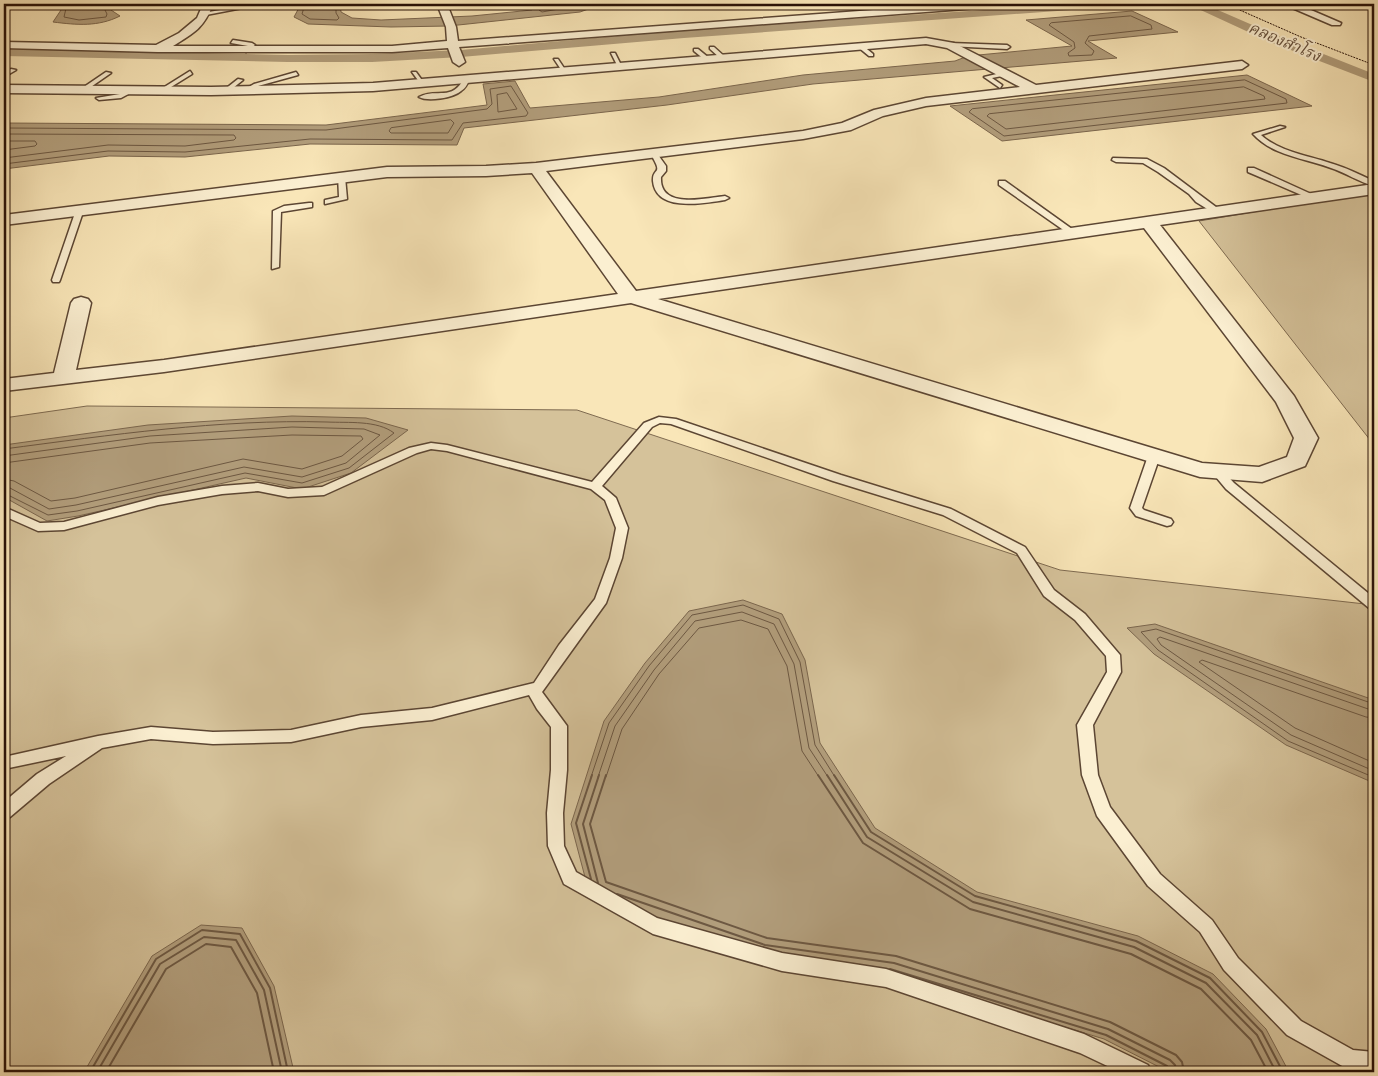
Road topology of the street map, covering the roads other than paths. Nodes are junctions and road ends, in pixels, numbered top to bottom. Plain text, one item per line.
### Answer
1 (442, 4) edge
2 (992, 4) edge
3 (1288, 4) edge
4 (1360, 4) edge
5 (253, 6) dead end
6 (954, 6) edge
7 (1370, 7) dead end
8 (207, 8) edge
9 (1336, 22) dead end
10 (233, 42) dead end
11 (4, 45) edge
12 (950, 45) junction
13 (860, 46) junction
14 (1007, 47) dead end
15 (158, 49) junction
16 (246, 50) junction
17 (696, 50) dead end
18 (455, 52) junction
19 (710, 53) junction
20 (613, 54) dead end
21 (871, 55) dead end
22 (556, 60) dead end
23 (1242, 64) dead end
24 (620, 66) junction
25 (13, 70) dead end
26 (564, 70) junction
27 (108, 73) dead end
28 (190, 73) dead end
29 (296, 74) dead end
30 (4, 75) edge
31 (467, 78) junction
32 (242, 85) junction
33 (4, 89) edge
34 (1033, 89) junction
35 (83, 90) junction
36 (132, 90) junction
37 (161, 91) junction
38 (422, 97) dead end
39 (99, 98) dead end
40 (1282, 127) dead end
41 (654, 153) junction
42 (1116, 160) dead end
43 (536, 168) junction
44 (1251, 170) dead end
45 (340, 177) junction
46 (1002, 183) dead end
47 (1374, 184) edge
48 (1374, 189) edge
49 (725, 198) dead end
50 (1316, 198) junction
51 (328, 202) dead end
52 (309, 204) dead end
53 (78, 212) junction
54 (1220, 212) junction
55 (4, 220) edge
56 (1149, 224) junction
57 (1075, 234) junction
58 (274, 267) dead end
59 (56, 280) dead end
60 (630, 296) junction
61 (81, 302) dead end
62 (63, 378) junction
63 (4, 385) edge
64 (1154, 456) junction
65 (1217, 471) junction
66 (595, 486) junction
67 (4, 511) edge
68 (1167, 522) dead end
69 (1374, 605) edge
70 (533, 689) junction
71 (98, 742) junction
72 (4, 763) edge
73 (4, 812) edge
74 (1374, 1062) edge
75 (1141, 1072) edge

1 - 18 street
2 - 6 street
3 - 9 street
4 - 7 lane
5 - 8 lane
6 - 18 street
8 - 15 street
10 - 16 lane
11 - 15 street
12 - 13 street
12 - 14 lane
12 - 34 street
13 - 19 street
13 - 21 lane
15 - 16 street
16 - 18 street
17 - 19 lane
18 - 31 street
19 - 24 street
20 - 24 lane
22 - 26 lane
23 - 34 street
24 - 26 street
25 - 30 lane
26 - 31 street
27 - 35 lane
28 - 37 lane
29 - 32 lane
31 - 32 street
31 - 38 lane
32 - 37 street
33 - 35 street
34 - 41 street
35 - 36 street
36 - 37 street
36 - 39 lane
40 - 47 lane
41 - 43 street
41 - 49 lane
42 - 54 lane
43 - 45 street
43 - 60 street
44 - 50 lane
45 - 51 lane
45 - 53 street
46 - 57 lane
48 - 50 street
50 - 54 street
52 - 58 lane
53 - 55 street
53 - 59 lane
54 - 56 street
56 - 57 street
56 - 65 street
57 - 60 street
60 - 62 street
60 - 64 street
61 - 62 street
62 - 63 street
64 - 65 street
64 - 68 lane
65 - 69 lane
66 - 67 lane
66 - 70 lane
66 - 74 lane
70 - 71 lane
70 - 75 lane
71 - 72 lane
71 - 73 lane

